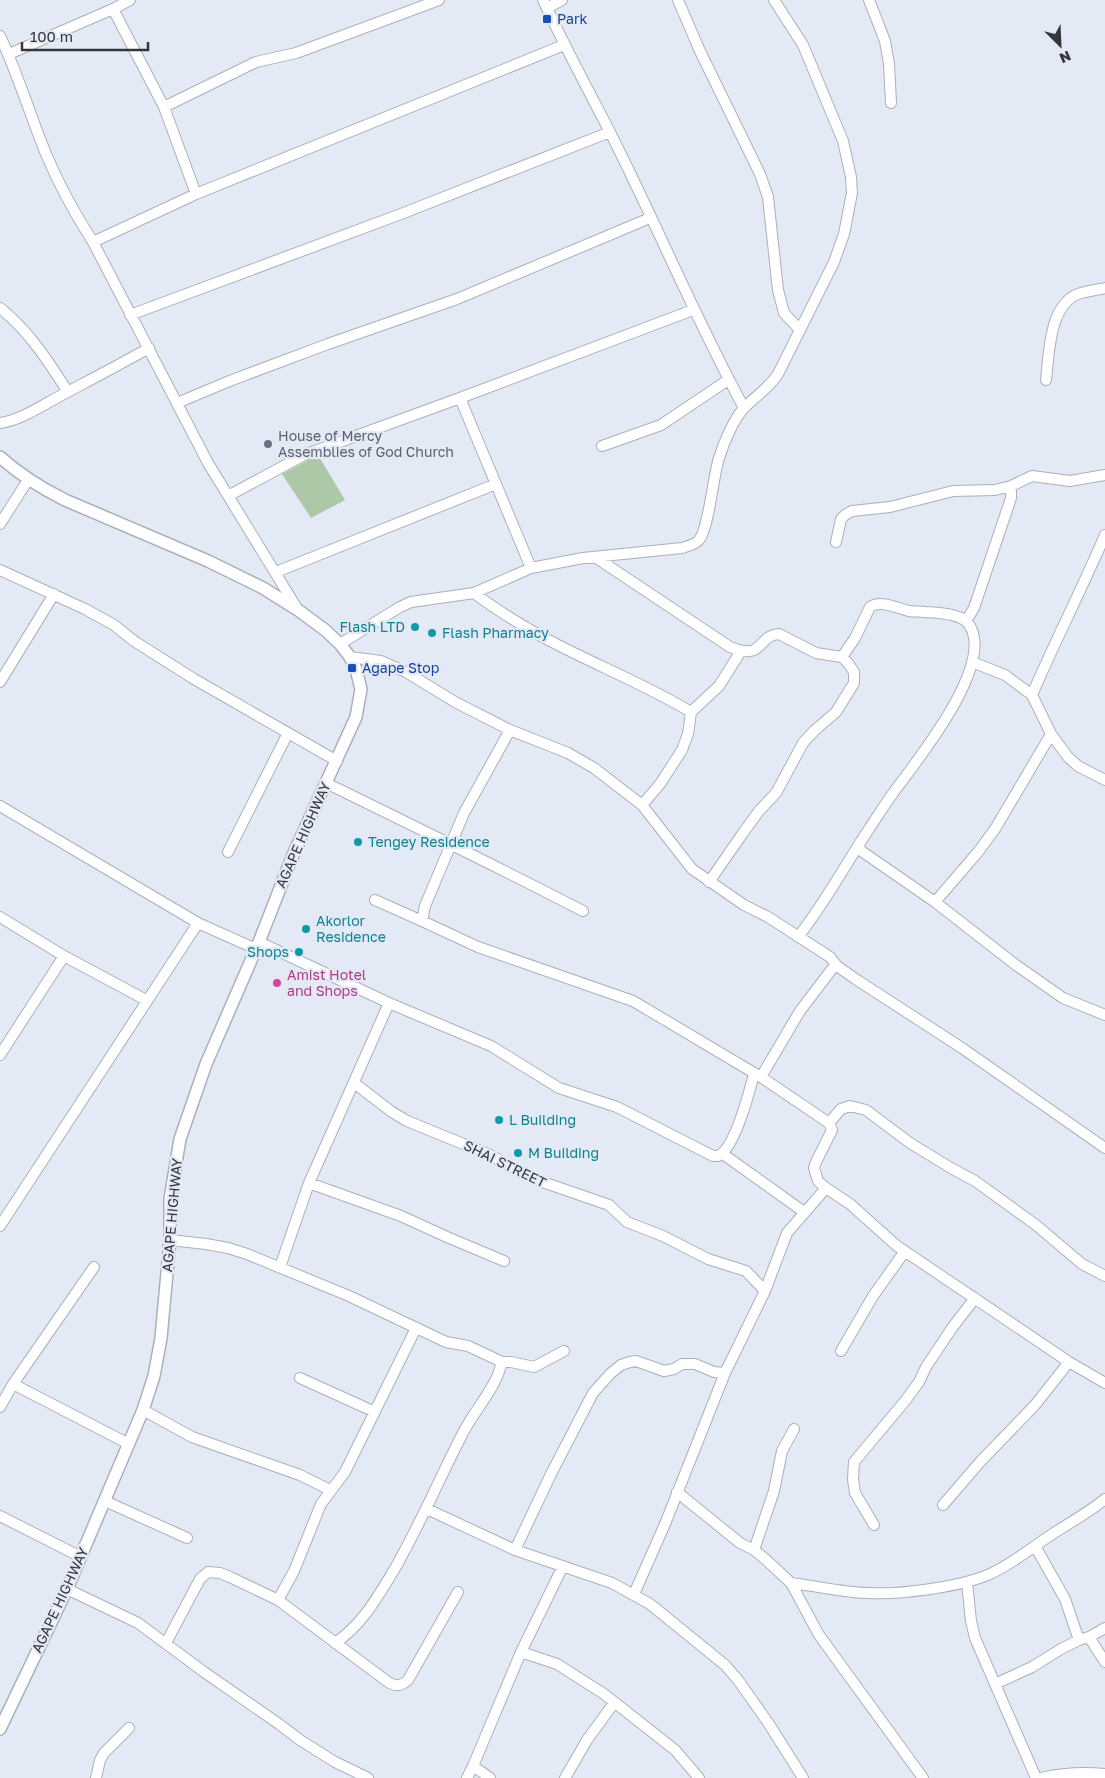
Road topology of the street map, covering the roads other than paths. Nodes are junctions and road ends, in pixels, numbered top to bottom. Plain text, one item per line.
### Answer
1 (130, 0) edge
2 (439, 0) edge
3 (562, 0) edge
4 (678, 0) edge
5 (774, 0) edge
6 (868, 0) edge
7 (545, 4) edge
8 (113, 9) junction
9 (0, 36) edge
10 (564, 45) junction
11 (9, 54) junction
12 (891, 102) dead end
13 (164, 107) junction
14 (610, 132) junction
15 (196, 194) junction
16 (650, 218) junction
17 (93, 242) junction
18 (1105, 288) edge
19 (0, 308) edge
20 (693, 310) junction
21 (130, 315) junction
22 (800, 330) junction
23 (149, 348) junction
24 (728, 380) junction
25 (1046, 380) dead end
26 (68, 392) junction
27 (460, 398) junction
28 (177, 402) junction
29 (744, 408) junction
30 (0, 423) edge
31 (602, 446) dead end
32 (0, 458) edge
33 (1105, 475) edge
34 (28, 480) junction
35 (496, 484) junction
36 (1011, 486) junction
37 (228, 496) junction
38 (0, 524) edge
39 (1105, 535) edge
40 (836, 542) dead end
41 (595, 557) junction
42 (531, 568) junction
43 (0, 570) edge
44 (276, 572) junction
45 (474, 593) junction
46 (54, 594) junction
47 (298, 610) junction
48 (966, 621) junction
49 (340, 644) junction
50 (741, 651) junction
51 (350, 657) junction
52 (842, 658) junction
53 (972, 662) junction
54 (0, 682) edge
55 (1032, 695) junction
56 (691, 712) junction
57 (510, 730) junction
58 (288, 733) junction
59 (1052, 734) junction
60 (336, 760) junction
61 (1105, 780) edge
62 (326, 783) junction
63 (642, 805) junction
64 (0, 806) edge
65 (451, 843) junction
66 (857, 848) junction
67 (228, 852) dead end
68 (709, 882) junction
69 (376, 900) dead end
70 (935, 902) junction
71 (583, 911) dead end
72 (0, 917) edge
73 (422, 921) junction
74 (198, 923) junction
75 (798, 937) junction
76 (257, 945) junction
77 (64, 956) junction
78 (837, 966) junction
79 (146, 1000) junction
80 (389, 1003) junction
81 (1105, 1016) edge
82 (0, 1055) edge
83 (758, 1075) junction
84 (354, 1083) junction
85 (829, 1123) junction
86 (1105, 1148) edge
87 (722, 1154) junction
88 (309, 1183) junction
89 (826, 1188) junction
90 (804, 1212) junction
91 (0, 1226) edge
92 (170, 1240) junction
93 (905, 1251) junction
94 (504, 1261) dead end
95 (94, 1267) dead end
96 (280, 1267) junction
97 (1105, 1276) edge
98 (765, 1291) junction
99 (975, 1298) junction
100 (416, 1328) junction
101 (564, 1351) dead end
102 (841, 1351) dead end
103 (502, 1362) junction
104 (1069, 1362) junction
105 (725, 1373) junction
106 (300, 1378) dead end
107 (1105, 1383) edge
108 (13, 1384) junction
109 (0, 1407) edge
110 (143, 1410) junction
111 (375, 1412) junction
112 (794, 1429) dead end
113 (129, 1444) junction
114 (330, 1490) junction
115 (677, 1492) junction
116 (1105, 1499) edge
117 (105, 1501) junction
118 (943, 1505) dead end
119 (427, 1510) junction
120 (0, 1516) edge
121 (874, 1525) dead end
122 (187, 1538) dead end
123 (1035, 1546) junction
124 (515, 1550) junction
125 (754, 1550) junction
126 (81, 1557) junction
127 (563, 1566) junction
128 (967, 1582) junction
129 (791, 1583) junction
130 (67, 1589) junction
131 (458, 1592) dead end
132 (634, 1594) junction
133 (278, 1600) junction
134 (1105, 1628) edge
135 (1084, 1638) junction
136 (166, 1643) junction
137 (335, 1644) junction
138 (521, 1652) junction
139 (1105, 1662) edge
140 (995, 1684) junction
141 (614, 1703) junction
142 (129, 1728) dead end
143 (0, 1729) edge
144 (473, 1766) junction
145 (1105, 1774) edge
146 (96, 1778) edge
147 (368, 1778) edge
148 (467, 1778) edge
149 (490, 1778) edge
150 (565, 1778) edge
151 (699, 1778) edge
152 (803, 1778) edge
153 (923, 1778) edge
154 (1036, 1778) edge
155 (1041, 1778) edge

1 - 8 street
2 - 13 street
3 - 7 street
4 - 22 street
5 - 22 street
6 - 12 street
7 - 10 street
8 - 11 street
8 - 13 street
9 - 11 street
10 - 14 street
10 - 15 street
11 - 17 street
13 - 15 street
14 - 16 street
14 - 21 street
15 - 17 street
16 - 20 street
16 - 28 street
17 - 21 street
18 - 25 street
19 - 26 street
20 - 24 street
20 - 27 street
21 - 23 street
22 - 29 street
23 - 26 street
23 - 28 street
24 - 29 street
24 - 31 street
26 - 30 street
27 - 35 street
27 - 37 street
28 - 37 street
29 - 41 street
32 - 34 street, AGAPE HIGHWAY
33 - 36 street
34 - 38 street
34 - 47 street, AGAPE HIGHWAY
35 - 42 street
35 - 44 street
36 - 40 street
36 - 48 street
37 - 44 street
39 - 55 street
41 - 42 street
41 - 50 street
42 - 45 street
43 - 46 street
44 - 47 street
45 - 49 street
45 - 56 street
46 - 54 street
46 - 58 street
47 - 49 street, AGAPE HIGHWAY
48 - 52 street
48 - 53 street
49 - 51 street, AGAPE HIGHWAY
50 - 52 street
50 - 56 street
51 - 57 street
51 - 60 street, AGAPE HIGHWAY
52 - 68 street
53 - 55 street
53 - 66 street
55 - 59 street
56 - 63 street
57 - 63 street
57 - 65 street
58 - 60 street
58 - 67 street
59 - 61 street
59 - 70 street
60 - 62 street, AGAPE HIGHWAY
62 - 65 street
62 - 76 street, AGAPE HIGHWAY
63 - 68 street
64 - 74 street
65 - 71 street
65 - 73 street
66 - 70 street
66 - 75 street
68 - 75 street
69 - 73 street
70 - 81 street
72 - 77 street
73 - 83 street
74 - 76 street
74 - 79 street
75 - 78 street
76 - 80 street
76 - 92 street, AGAPE HIGHWAY
77 - 79 street
77 - 82 street
78 - 83 street
78 - 86 street
79 - 91 street
80 - 84 street
80 - 87 street
83 - 85 street
83 - 87 street
84 - 88 street
84 - 98 street, SHAI STREET
85 - 89 street
85 - 97 street
87 - 90 street
88 - 94 street
88 - 96 street
89 - 90 street
89 - 93 street
90 - 98 street
92 - 96 street
92 - 110 street, AGAPE HIGHWAY
93 - 99 street
93 - 102 street
95 - 108 street
96 - 100 street
98 - 105 street
99 - 104 street
99 - 121 street
100 - 103 street
100 - 111 street
101 - 103 street
103 - 119 street
104 - 107 street
104 - 118 street
105 - 115 street
105 - 124 street
106 - 111 street
108 - 109 street
108 - 113 street
110 - 113 street, AGAPE HIGHWAY
110 - 114 street
111 - 114 street
112 - 125 street
113 - 117 street, AGAPE HIGHWAY
114 - 133 street
115 - 125 street
115 - 132 street
116 - 123 street
117 - 122 street
117 - 126 street, AGAPE HIGHWAY
119 - 124 street
119 - 137 street
120 - 126 street
123 - 128 street
123 - 135 street
124 - 127 street
125 - 129 street
126 - 130 street, AGAPE HIGHWAY
127 - 132 street
127 - 138 street
128 - 129 street
128 - 140 street
129 - 153 street
130 - 136 street
130 - 143 street, AGAPE HIGHWAY
131 - 137 street
132 - 152 street
133 - 136 street
133 - 137 street
134 - 135 street
135 - 139 street
135 - 140 street
136 - 147 street
138 - 141 street
138 - 144 street
140 - 154 street
141 - 150 street
141 - 151 street
142 - 146 street
144 - 148 street
144 - 149 street
145 - 155 street

